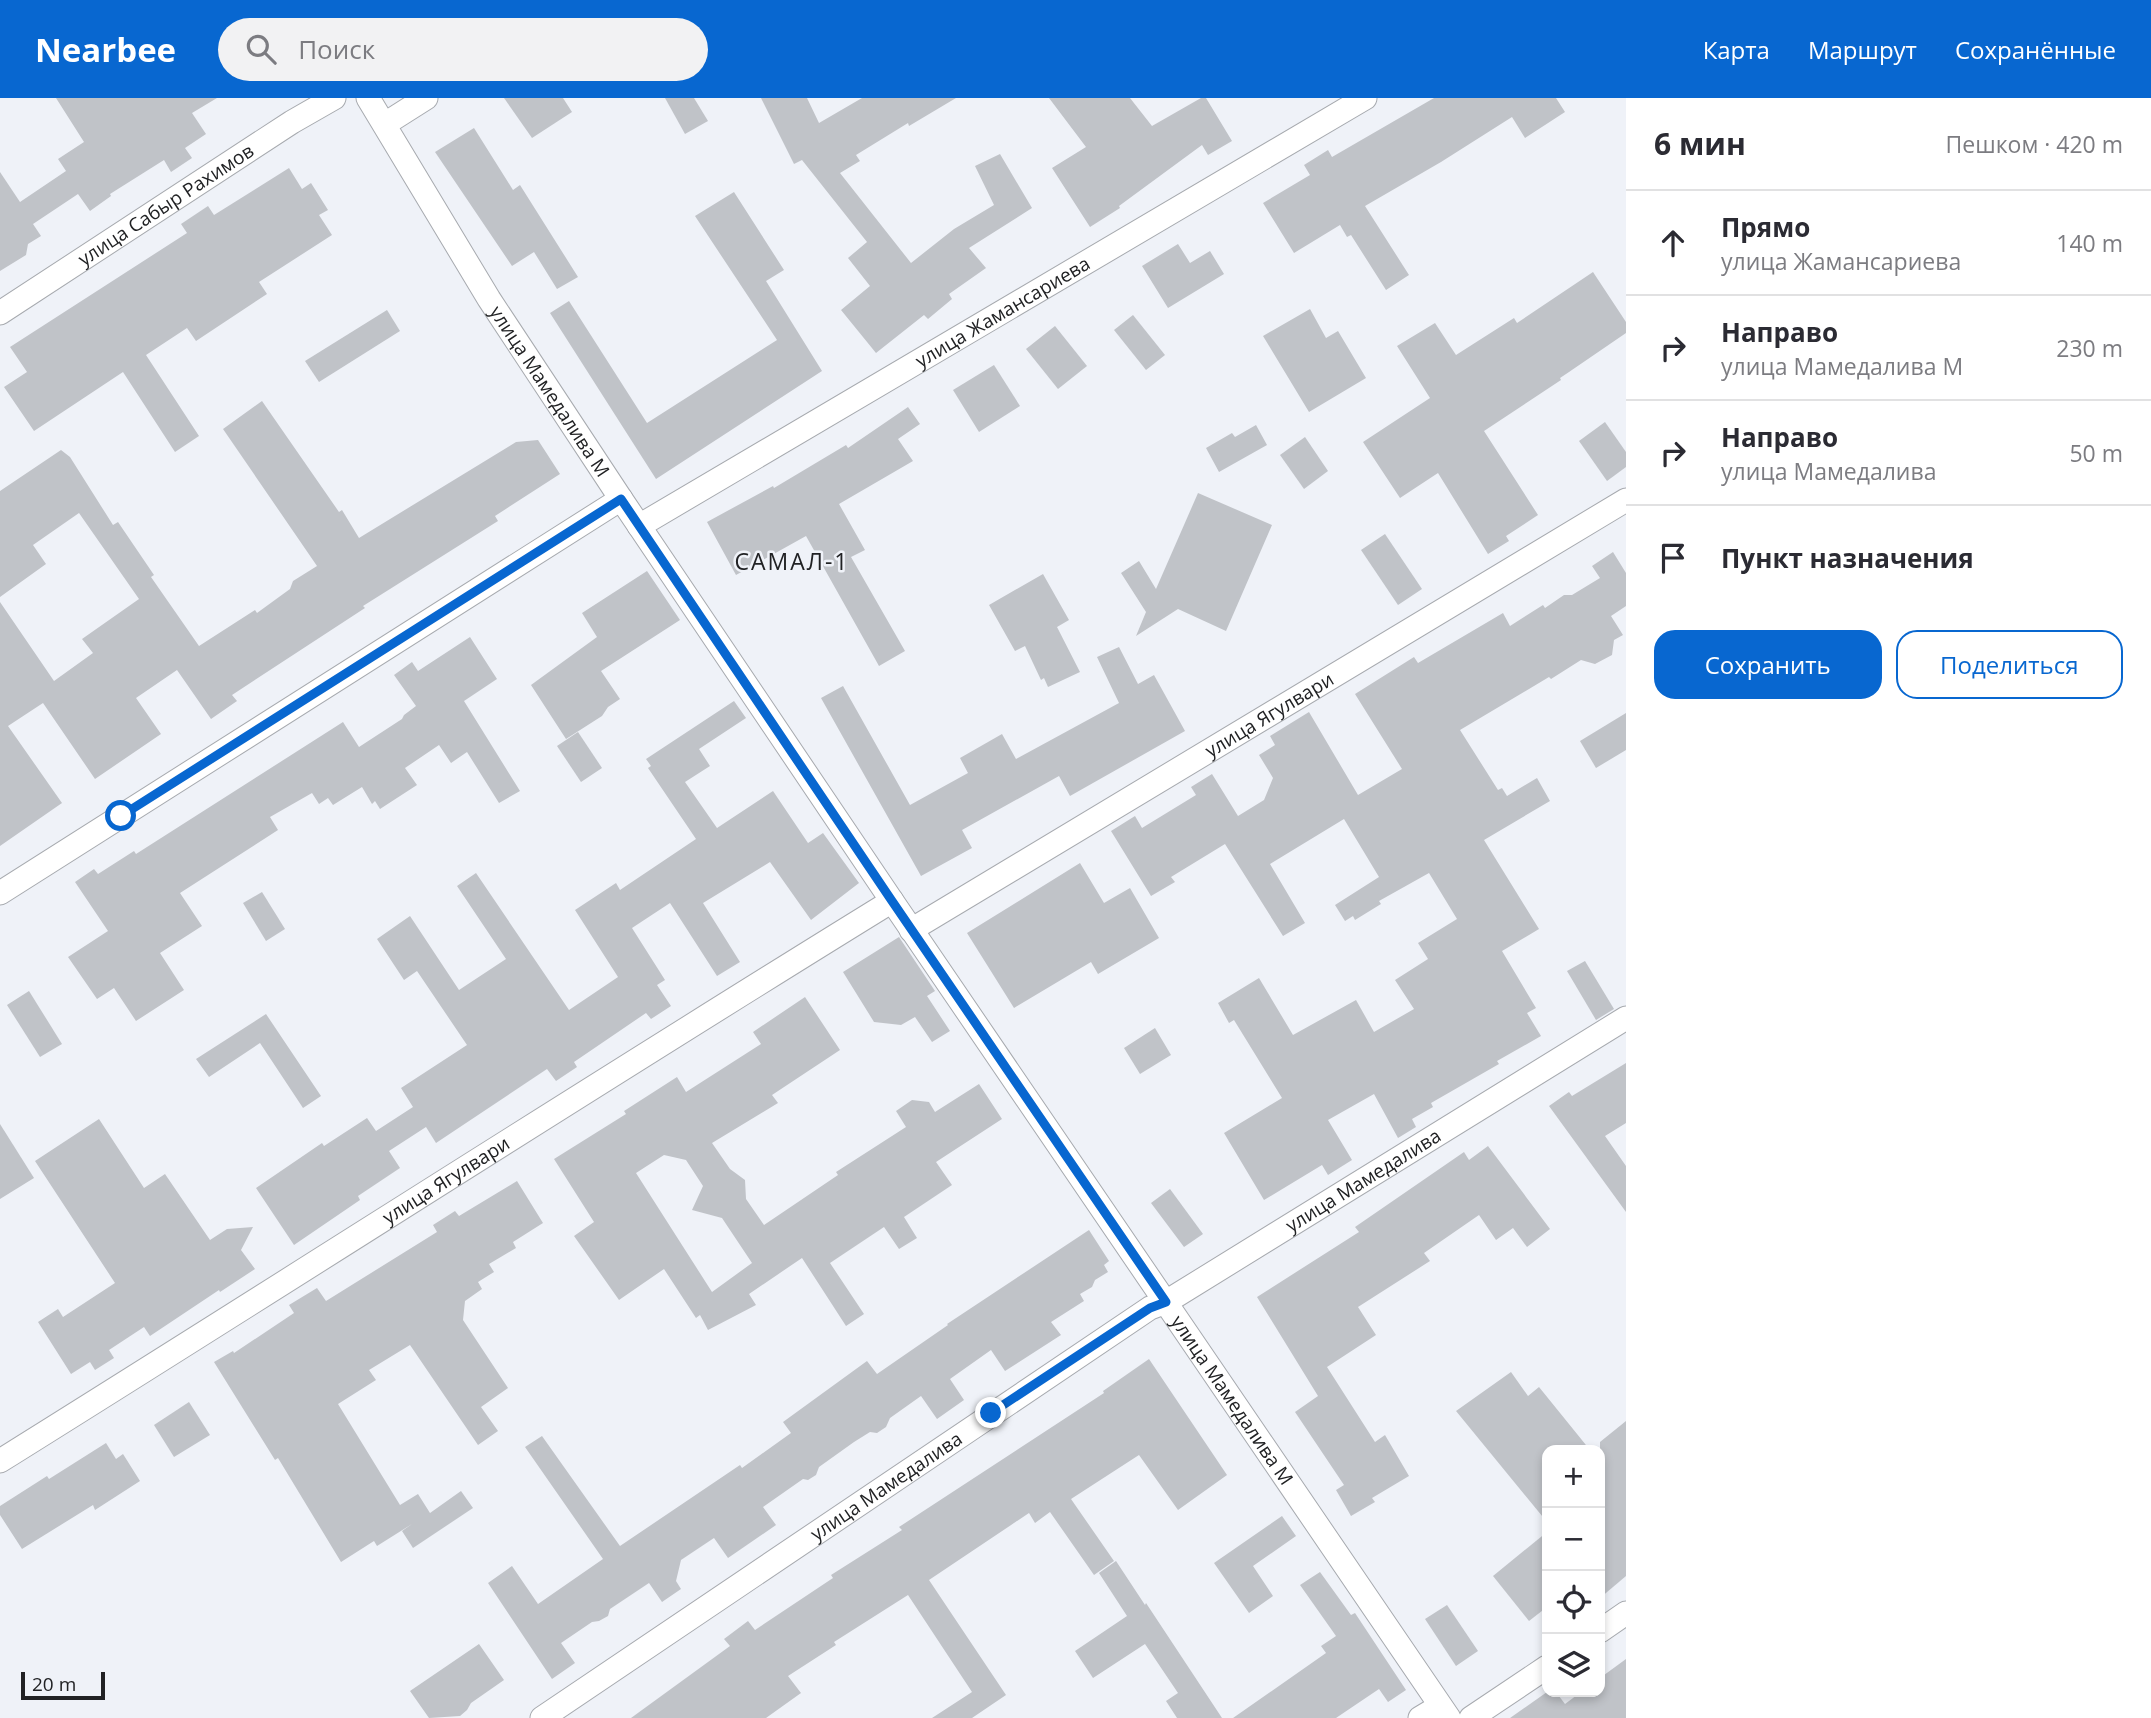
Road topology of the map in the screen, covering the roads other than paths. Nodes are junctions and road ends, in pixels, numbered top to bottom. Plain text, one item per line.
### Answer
1 (334, 98) edge
2 (368, 98) edge
3 (426, 98) edge
4 (1365, 98) edge
5 (385, 124) junction
6 (0, 313) edge
7 (621, 499) junction
8 (1626, 500) edge
9 (639, 526) junction
10 (0, 893) edge
11 (892, 901) junction
12 (911, 930) junction
13 (1626, 1018) edge
14 (1166, 1302) junction
15 (0, 1461) edge
16 (1626, 1613) edge
17 (1605, 1628) edge
18 (1542, 1670) edge
19 (1436, 1714) edge
20 (542, 1718) edge
21 (1471, 1718) edge

1 - 6 street, улица Сабыр Рахимов
2 - 5 street, улица Мамедалива М
3 - 5 street
4 - 9 street, улица Жамансариева
5 - 7 street, улица Мамедалива М
7 - 9 street, улица Мамедалива М
7 - 10 street
8 - 12 street, улица Ягулвари
9 - 11 street, улица Мамедалива М
11 - 12 street, улица Мамедалива М
11 - 15 street, улица Ягулвари
12 - 14 street, улица Мамедалива М
13 - 14 street, улица Мамедалива
14 - 19 street, улица Мамедалива М
14 - 20 street, улица Мамедалива
16 - 17 street
18 - 21 street

